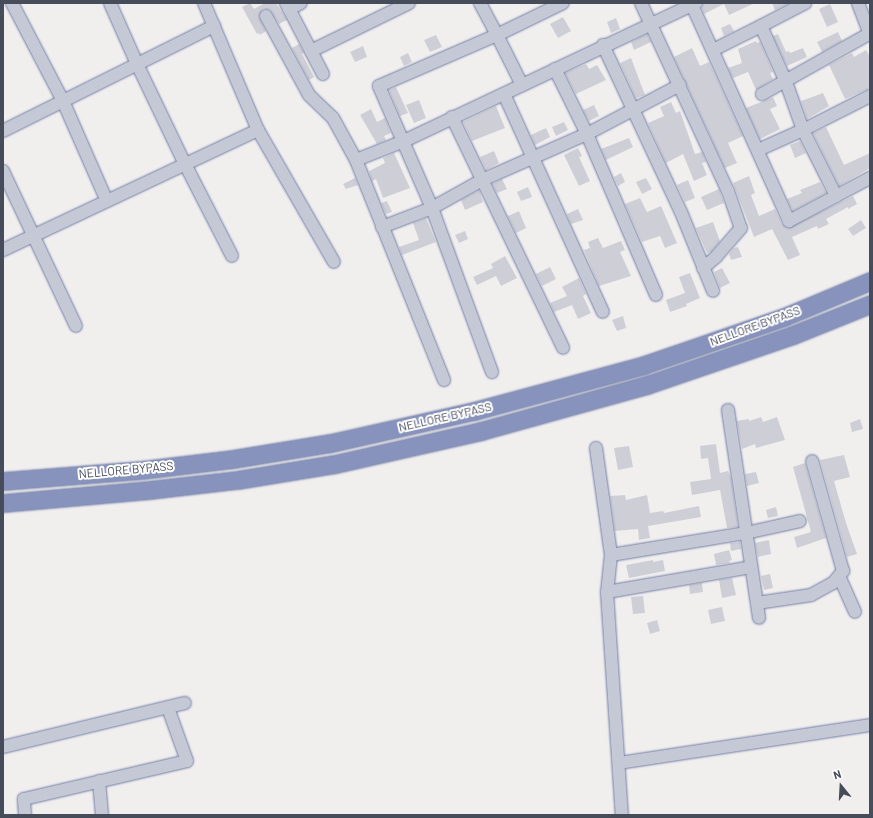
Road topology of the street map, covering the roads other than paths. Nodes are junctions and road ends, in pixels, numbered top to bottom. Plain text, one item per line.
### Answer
1 (12, 3) edge
2 (110, 3) edge
3 (204, 3) edge
4 (301, 3) edge
5 (409, 3) edge
6 (480, 3) edge
7 (641, 3) edge
8 (805, 3) edge
9 (858, 3) edge
10 (559, 4) edge
11 (694, 4) edge
12 (288, 6) edge
13 (266, 16) dead end
14 (649, 24) junction
15 (214, 26) junction
16 (761, 26) junction
17 (870, 34) edge
18 (497, 35) junction
19 (604, 45) junction
20 (713, 50) junction
21 (311, 51) junction
22 (137, 64) junction
23 (555, 69) junction
24 (324, 74) dead end
25 (786, 82) junction
26 (522, 85) junction
27 (680, 85) junction
28 (504, 94) junction
29 (762, 94) dead end
30 (870, 96) edge
31 (63, 102) junction
32 (633, 108) junction
33 (452, 118) junction
34 (258, 130) junction
35 (803, 130) junction
36 (3, 132) edge
37 (587, 134) junction
38 (404, 140) junction
39 (758, 150) junction
40 (534, 157) junction
41 (356, 160) junction
42 (185, 164) junction
43 (3, 171) edge
44 (870, 178) edge
45 (482, 180) junction
46 (836, 196) junction
47 (107, 201) junction
48 (432, 208) junction
49 (382, 227) junction
50 (34, 235) junction
51 (3, 250) edge
52 (232, 256) dead end
53 (334, 262) dead end
54 (703, 268) junction
55 (870, 282) edge
56 (713, 291) dead end
57 (656, 295) dead end
58 (870, 304) edge
59 (603, 312) dead end
60 (76, 326) dead end
61 (563, 348) dead end
62 (492, 372) dead end
63 (444, 380) dead end
64 (728, 410) dead end
65 (596, 448) dead end
66 (812, 461) dead end
67 (3, 481) edge
68 (3, 503) edge
69 (800, 521) dead end
70 (746, 533) junction
71 (611, 555) junction
72 (751, 567) junction
73 (839, 576) junction
74 (607, 592) junction
75 (757, 604) junction
76 (855, 612) dead end
77 (759, 618) dead end
78 (185, 703) dead end
79 (168, 708) junction
80 (870, 725) edge
81 (3, 747) edge
82 (619, 763) junction
83 (99, 781) junction
84 (25, 815) edge
85 (102, 815) edge
86 (622, 815) edge

1 - 31 street
2 - 22 street
3 - 15 street
4 - 12 street
5 - 21 street
6 - 18 street
7 - 14 street
8 - 16 street
9 - 17 street
10 - 18 street
11 - 14 street
11 - 20 street
12 - 21 street
13 - 41 street
14 - 19 street
14 - 27 street
15 - 22 street
15 - 34 street
16 - 20 street
16 - 25 street
17 - 25 street
18 - 26 street
18 - 38 street
19 - 23 street
19 - 32 street
20 - 39 street
21 - 24 street
22 - 31 street
22 - 42 street
23 - 26 street
23 - 37 street
25 - 29 street
25 - 35 street
26 - 28 street
27 - 32 street
27 - 54 street
28 - 33 street
28 - 40 street
30 - 35 street
31 - 36 street
31 - 47 street
32 - 37 street
32 - 54 street
33 - 38 street
33 - 45 street
34 - 42 street
34 - 53 street
35 - 39 street
35 - 46 street
37 - 40 street
37 - 57 street
38 - 41 street
38 - 48 street
39 - 46 street
40 - 45 street
40 - 59 street
41 - 49 street
42 - 47 street
42 - 52 street
43 - 50 street
44 - 46 street
45 - 48 street
45 - 61 street
47 - 50 street
48 - 49 street
48 - 62 street
49 - 63 street
50 - 51 street
50 - 60 street
54 - 56 street
55 - 67 highway, NELLORE BYPASS
58 - 68 highway, NELLORE BYPASS
64 - 70 street
65 - 71 street
66 - 73 street
69 - 70 street
70 - 71 street
70 - 72 street
71 - 74 street
72 - 74 street
72 - 75 street
73 - 75 street
73 - 76 street
74 - 82 street
75 - 77 street
78 - 79 street
79 - 81 street
79 - 83 street
80 - 82 street
82 - 86 street
83 - 84 street
83 - 85 street

